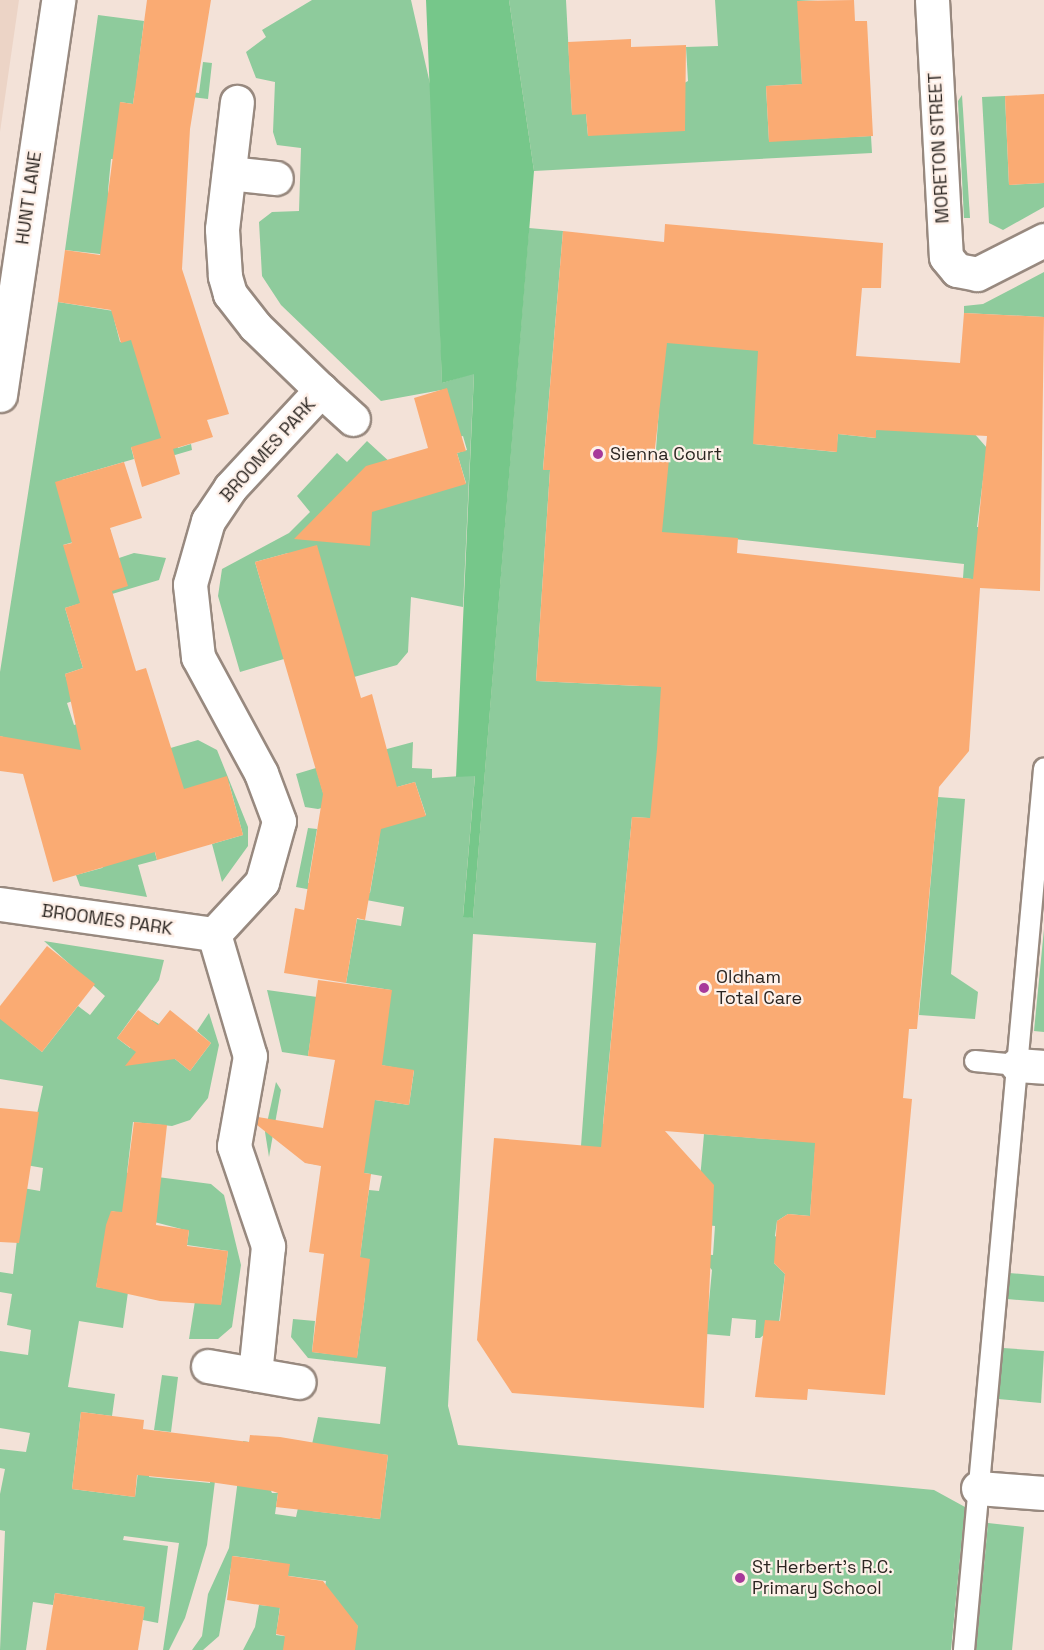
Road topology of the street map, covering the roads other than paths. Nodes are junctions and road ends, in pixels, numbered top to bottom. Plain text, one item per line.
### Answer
1 (58, 0) edge
2 (932, 0) edge
3 (237, 102) dead end
4 (229, 173) junction
5 (276, 178) dead end
6 (1044, 240) edge
7 (8, 282) edge
8 (321, 390) junction
9 (0, 395) edge
10 (353, 419) dead end
11 (1044, 769) edge
12 (0, 904) edge
13 (214, 934) junction
14 (975, 1061) dead end
15 (1031, 1066) edge
16 (208, 1366) dead end
17 (255, 1374) junction
18 (299, 1382) dead end
19 (978, 1488) junction
20 (1044, 1493) edge
21 (964, 1650) edge

1 - 7 street, HUNT LANE
2 - 6 street, MORETON STREET
3 - 4 street, BROOMES PARK
4 - 5 street
4 - 8 street, BROOMES PARK
7 - 9 street, HUNT LANE
8 - 10 street
8 - 13 street, BROOMES PARK
11 - 15 lane
12 - 13 street, BROOMES PARK
13 - 17 street
14 - 15 lane
15 - 19 lane
16 - 17 street
17 - 18 street
19 - 20 street
19 - 21 lane

